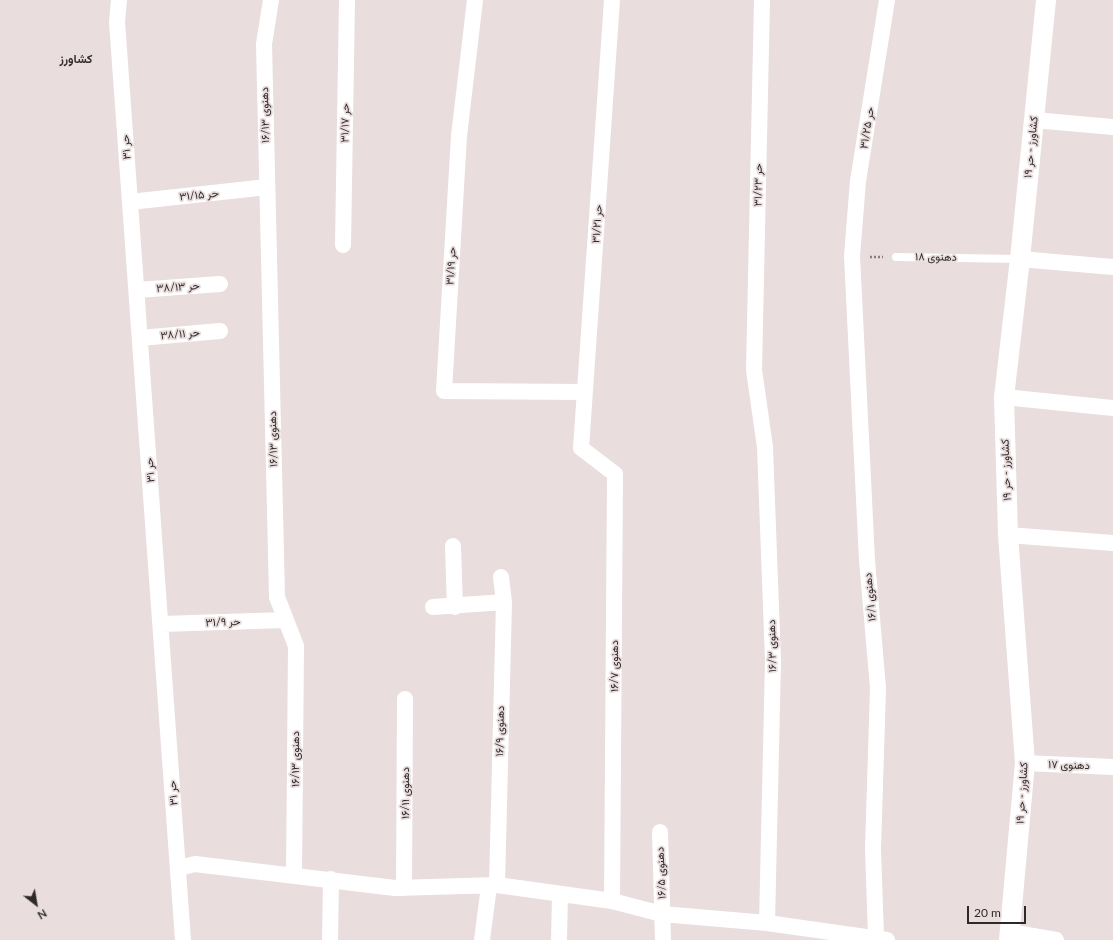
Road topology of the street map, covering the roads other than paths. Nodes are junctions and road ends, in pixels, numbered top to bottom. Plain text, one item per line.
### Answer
1 (119, 0) edge
2 (271, 0) edge
3 (347, 0) edge
4 (475, 0) edge
5 (612, 0) edge
6 (762, 0) edge
7 (888, 0) edge
8 (1046, 0) edge
9 (1034, 120) junction
10 (1113, 127) edge
11 (267, 187) junction
12 (130, 202) junction
13 (343, 245) dead end
14 (852, 256) joint
15 (896, 257) road end
16 (1020, 259) junction
17 (1113, 267) edge
18 (220, 284) dead end
19 (137, 290) junction
20 (220, 331) dead end
21 (140, 338) junction
22 (754, 370) joint
23 (585, 392) junction
24 (1004, 397) junction
25 (1113, 408) edge
26 (581, 448) joint
27 (1008, 535) junction
28 (1113, 543) edge
29 (453, 546) dead end
30 (501, 577) dead end
31 (504, 602) junction
32 (433, 607) dead end
33 (456, 607) junction
34 (286, 620) junction
35 (161, 624) junction
36 (405, 699) dead end
37 (1025, 763) junction
38 (1113, 767) edge
39 (660, 832) dead end
40 (178, 868) junction
41 (294, 875) junction
42 (331, 880) junction
43 (493, 886) junction
44 (404, 888) junction
45 (560, 894) junction
46 (612, 901) junction
47 (662, 914) junction
48 (767, 923) junction
49 (787, 933) edge
50 (1010, 936) edge
51 (882, 939) edge
52 (183, 940) edge
53 (330, 940) edge
54 (482, 940) edge
55 (559, 940) edge
56 (663, 940) edge
57 (1056, 940) edge

1 - 12 street, حر ۳۱
2 - 11 street, دهنوی ۱۶/۱۳
3 - 13 street, حر ۳۱/۱۷
4 - 23 street, حر ۳۱/۱۹
5 - 23 street, حر ۳۱/۲۱
6 - 22 street, حر ۳۱/۲۳
7 - 14 street, حر ۳۱/۲۵
8 - 9 street, کشاورز - حر ۱۹
9 - 10 street
9 - 16 street, کشاورز - حر ۱۹
11 - 12 street, حر ۳۱/۱۵
11 - 34 street, دهنوی ۱۶/۱۳
12 - 19 street, حر ۳۱
14 - 51 street, دهنوی ۱۶/۱
15 - 16 lane, دهنوی ۱۸
16 - 17 street
16 - 24 street, کشاورز - حر ۱۹
18 - 19 street, حر ۳۸/۱۳
19 - 21 street, حر ۳۱
20 - 21 street, حر ۳۸/۱۱
21 - 35 street, حر ۳۱
22 - 48 street, دهنوی ۱۶/۳
23 - 26 street, حر ۳۱/۲۱
24 - 25 street
24 - 27 street, کشاورز - حر ۱۹
26 - 46 street, دهنوی ۱۶/۷
27 - 28 street
27 - 37 street, کشاورز - حر ۱۹
29 - 33 street
30 - 31 street, دهنوی ۱۶/۹
31 - 33 street
31 - 43 street, دهنوی ۱۶/۹
32 - 33 street
34 - 35 street, حر ۳۱/۹
34 - 41 street, دهنوی ۱۶/۱۳
35 - 40 street, حر ۳۱
36 - 44 street, دهنوی ۱۶/۱۱
37 - 38 street, دهنوی ۱۷
37 - 50 street, کشاورز - حر ۱۹
39 - 47 street, دهنوی ۱۶/۵
40 - 41 street
40 - 52 street, حر ۳۱
41 - 42 street
42 - 44 street
42 - 53 street
43 - 44 street
43 - 45 street
43 - 54 street, دهنوی ۱۶/۹
45 - 46 street
45 - 55 street
46 - 47 street
47 - 48 street
47 - 56 street, دهنوی ۱۶/۵
48 - 49 street
49 - 51 street
50 - 57 street

